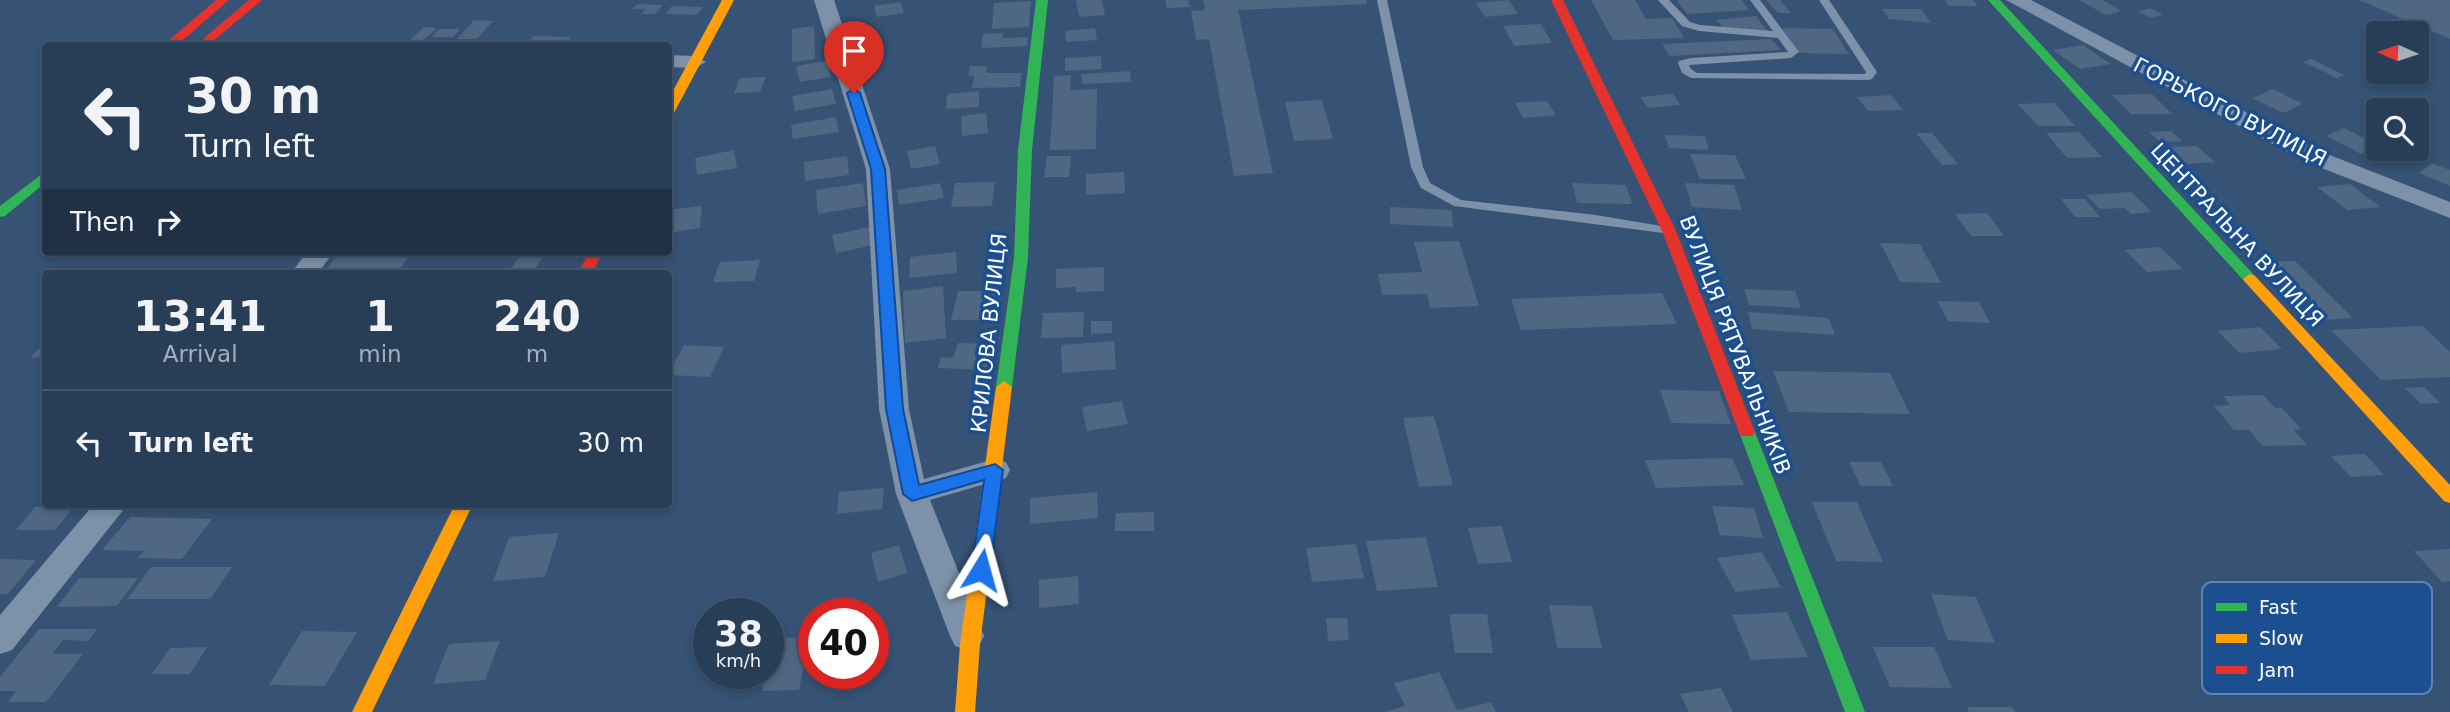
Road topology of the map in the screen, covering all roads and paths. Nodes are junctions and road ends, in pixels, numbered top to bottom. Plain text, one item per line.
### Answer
1 (223, 0) edge
2 (256, 0) edge
3 (728, 0) edge
4 (824, 0) edge
5 (1042, 0) edge
6 (1382, 0) edge
7 (1557, 0) edge
8 (1663, 0) edge
9 (1755, 0) edge
10 (1824, 0) edge
11 (1994, 0) edge
12 (2016, 0) edge
13 (1783, 35) junction
14 (173, 42) edge
15 (206, 42) edge
16 (672, 61) edge
17 (695, 62) junction
18 (672, 105) edge
19 (42, 178) edge
20 (2450, 211) edge
21 (0, 213) edge
22 (1669, 231) junction
23 (318, 256) edge
24 (306, 270) edge
25 (995, 470) junction
26 (912, 494) junction
27 (2450, 496) edge
28 (109, 508) edge
29 (462, 508) edge
30 (0, 640) edge
31 (970, 645) junction
32 (362, 712) edge
33 (965, 712) edge
34 (1855, 712) edge

1 - 14 main road
2 - 15 main road
3 - 17 main road
4 - 26 street
5 - 25 main road, КРИЛОВА ВУЛИЦЯ
6 - 22 lane
7 - 22 main road, ВУЛИЦЯ РЯТУВАЛЬНИКІВ
8 - 13 lane
9 - 13 lane
10 - 13 lane
11 - 27 main road, ЦЕНТРАЛЬНА ВУЛИЦЯ
12 - 20 street, ГОРЬКОГО ВУЛИЦЯ
16 - 17 street
17 - 18 main road
19 - 21 main road
22 - 34 main road, ВУЛИЦЯ РЯТУВАЛЬНИКІВ
23 - 24 street
25 - 26 street
25 - 31 main road, КРИЛОВА ВУЛИЦЯ
26 - 31 street
28 - 30 street
29 - 32 main road
31 - 33 main road, КРИЛОВА ВУЛИЦЯ

